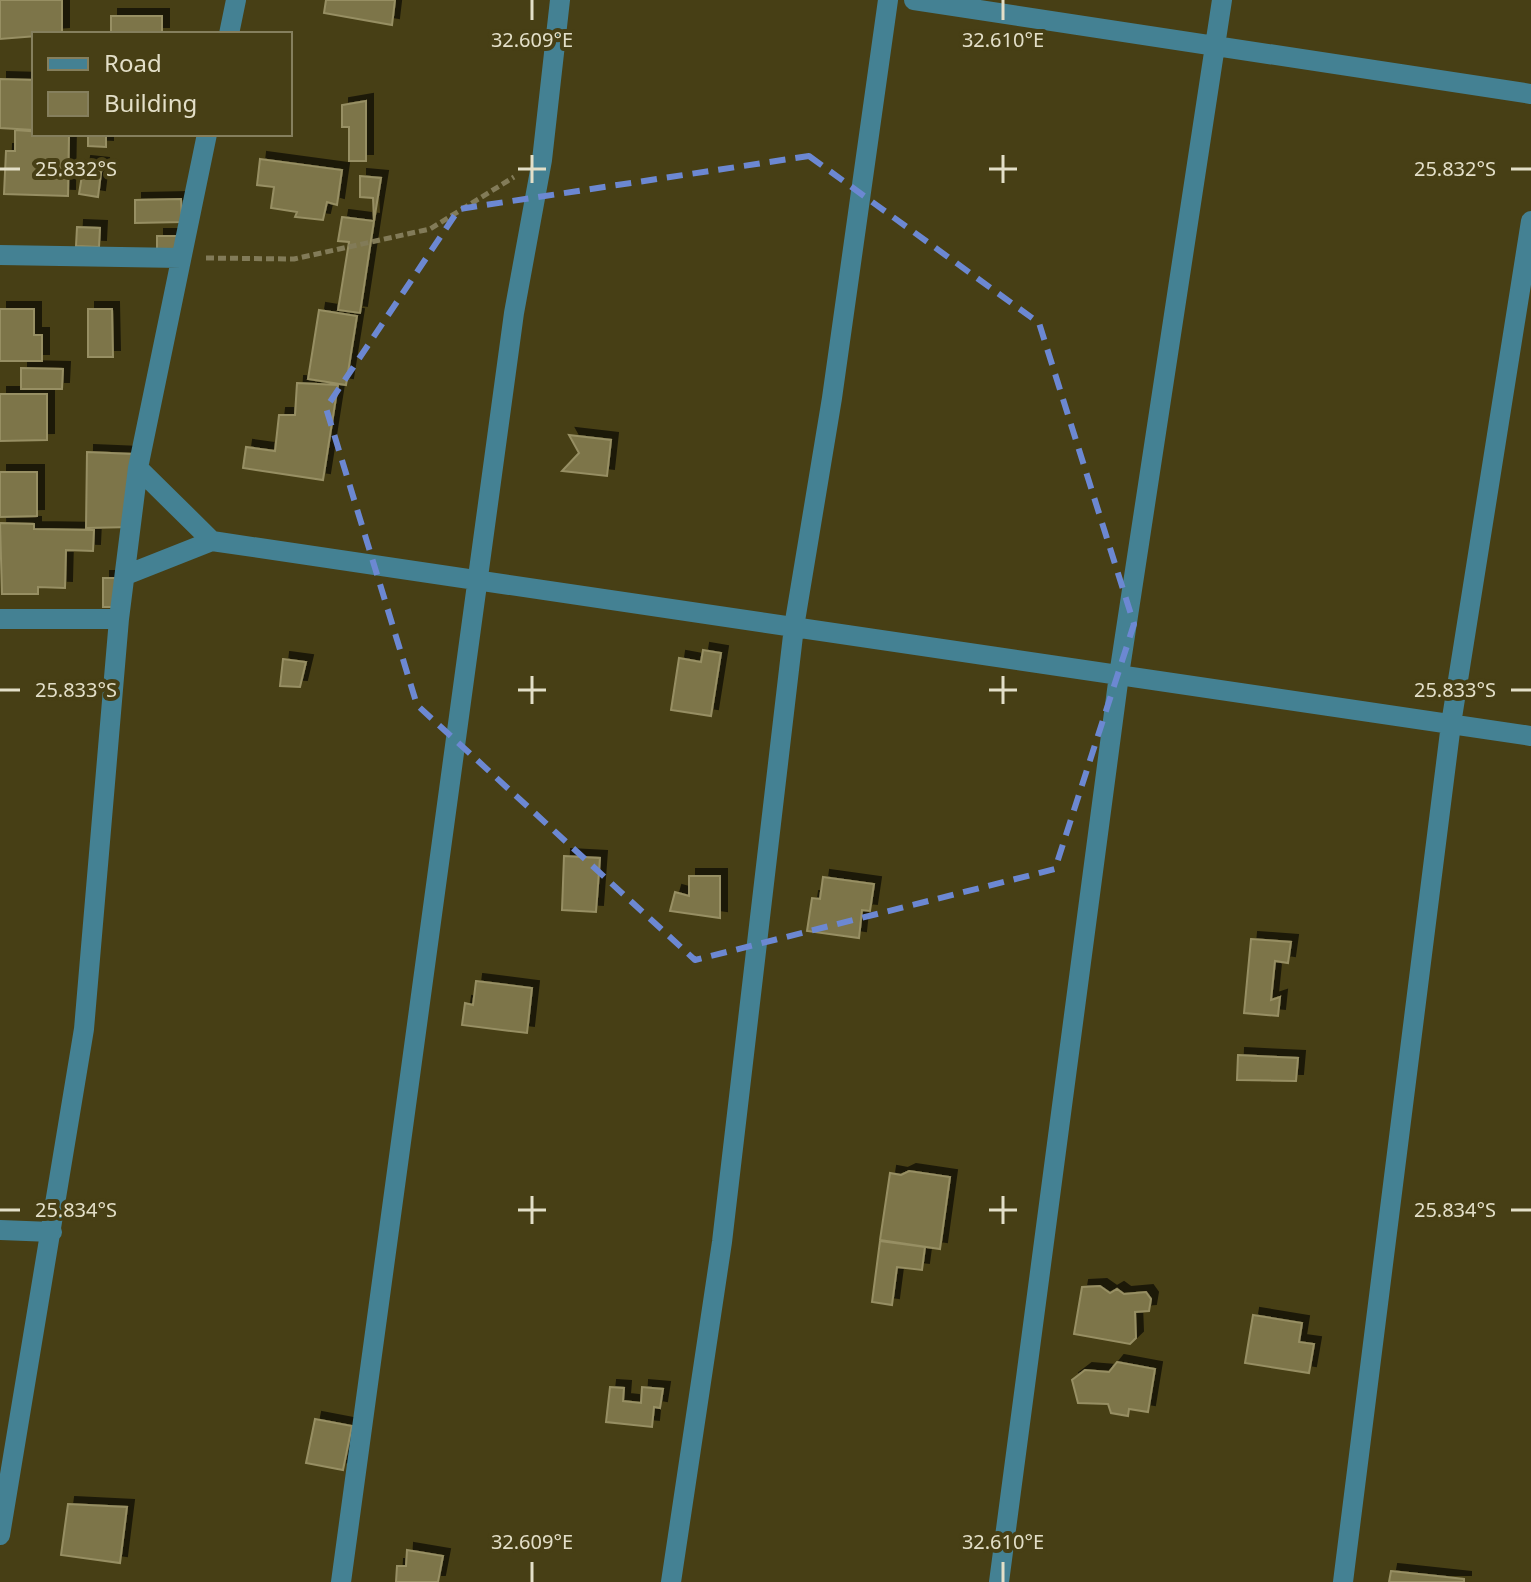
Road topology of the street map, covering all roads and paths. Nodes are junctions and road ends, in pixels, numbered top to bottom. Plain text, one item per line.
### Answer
1 (236, 0) edge
2 (560, 0) edge
3 (888, 0) edge
4 (914, 0) edge
5 (1222, 0) edge
6 (229, 32) edge
7 (1216, 46) junction
8 (1531, 94) edge
9 (207, 136) edge
10 (542, 160) junction
11 (1531, 221) edge
12 (0, 255) edge
13 (181, 258) junction
14 (138, 468) junction
15 (212, 541) junction
16 (126, 575) junction
17 (479, 580) junction
18 (0, 619) edge
19 (119, 619) junction
20 (794, 627) junction
21 (1119, 675) junction
22 (1451, 724) junction
23 (1531, 736) edge
24 (0, 1230) edge
25 (52, 1232) junction
26 (0, 1535) edge
27 (341, 1582) edge
28 (671, 1582) edge
29 (999, 1582) edge
30 (1343, 1582) edge

1 - 6 street
2 - 10 street
3 - 20 street
4 - 7 street
5 - 7 street
7 - 8 street
7 - 21 street
9 - 13 street
10 - 13 path
10 - 17 street
11 - 22 street
12 - 13 street
13 - 14 street
14 - 15 street
14 - 16 street
15 - 16 street
15 - 17 street
16 - 19 street
17 - 20 street
17 - 27 street
18 - 19 street
19 - 25 street
20 - 21 street
20 - 28 street
21 - 22 street
21 - 29 street
22 - 23 street
22 - 30 street
24 - 25 street
25 - 26 street

